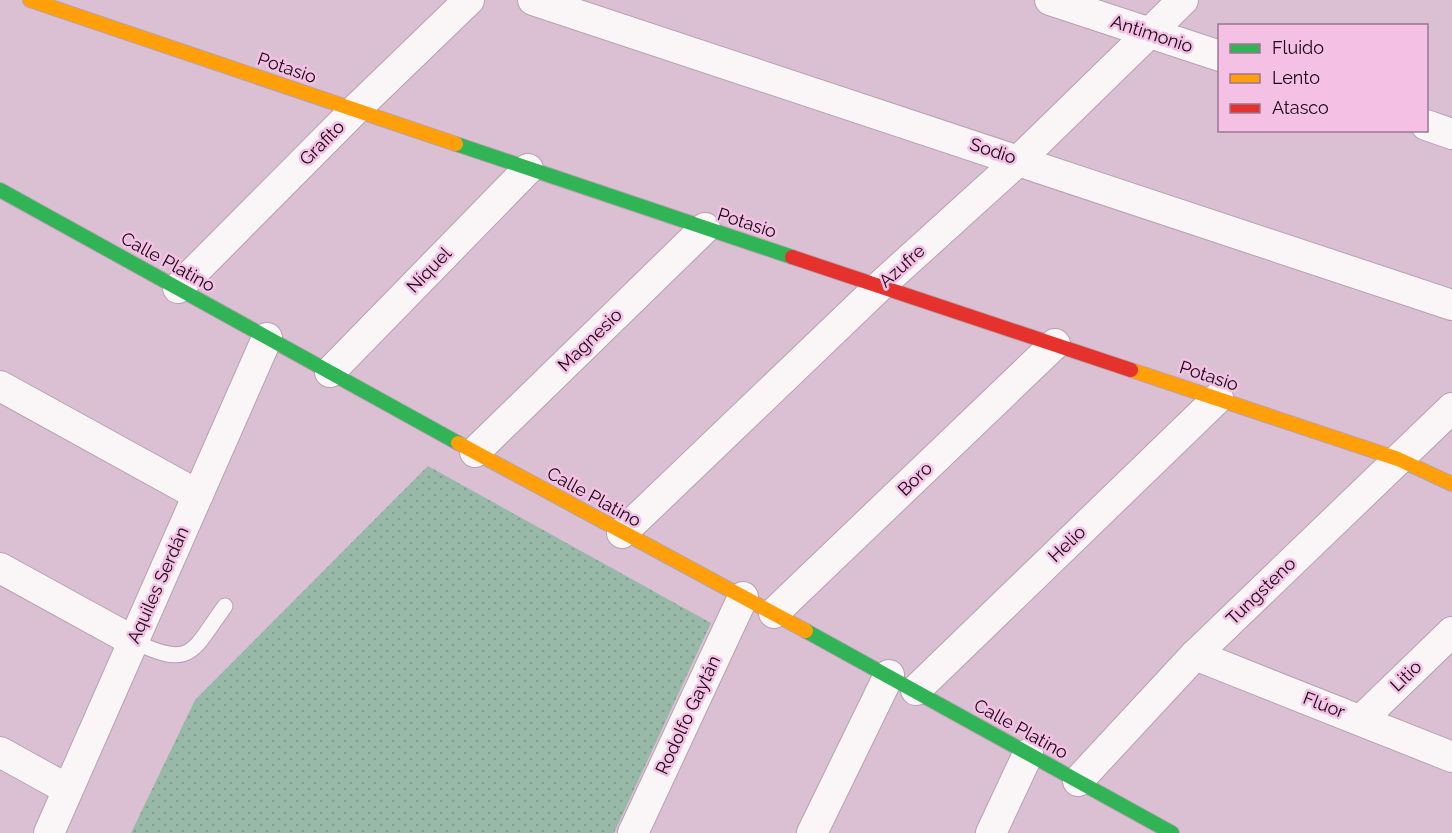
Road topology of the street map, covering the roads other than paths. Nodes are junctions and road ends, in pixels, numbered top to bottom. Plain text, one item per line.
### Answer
1 (30, 0) edge
2 (469, 0) edge
3 (532, 0) edge
4 (1050, 0) edge
5 (1183, 0) edge
6 (1149, 33) junction
7 (1218, 55) edge
8 (355, 110) junction
9 (1428, 126) edge
10 (1452, 134) edge
11 (1019, 160) junction
12 (528, 169) junction
13 (0, 190) edge
14 (705, 228) junction
15 (880, 286) junction
16 (178, 288) junction
17 (1452, 305) edge
18 (267, 338) junction
19 (1055, 344) junction
20 (330, 372) junction
21 (0, 386) edge
22 (1218, 399) junction
23 (1452, 408) edge
24 (475, 452) junction
25 (1398, 459) junction
26 (1452, 484) edge
27 (198, 495) junction
28 (622, 533) junction
29 (0, 568) edge
30 (743, 597) junction
31 (225, 606) dead end
32 (774, 613) junction
33 (1452, 632) edge
34 (134, 641) junction
35 (1195, 655) junction
36 (889, 675) junction
37 (916, 690) junction
38 (1361, 720) junction
39 (0, 752) edge
40 (1028, 754) junction
41 (1452, 757) edge
42 (1078, 781) junction
43 (67, 789) junction
44 (49, 833) edge
45 (633, 833) edge
46 (812, 833) edge
47 (991, 833) edge
48 (1172, 833) edge

1 - 8 street, Potasio
2 - 8 street, Grafito
3 - 11 street, Sodio
4 - 6 street, Antimonio
5 - 6 street, Azufre
6 - 7 street, Antimonio
6 - 11 street, Azufre
8 - 12 street, Potasio
8 - 16 street, Grafito
9 - 10 street
11 - 15 street, Azufre
11 - 17 street, Sodio
12 - 14 street, Potasio
12 - 20 street, Níquel
13 - 16 street, Calle Platino
14 - 15 street, Potasio
14 - 24 street, Magnesio
15 - 19 street, Potasio
15 - 28 street, Azufre
16 - 18 street, Calle Platino
18 - 20 street, Calle Platino
18 - 27 street, Aquiles Serdán
19 - 22 street, Potasio
19 - 32 street, Boro
20 - 24 street, Calle Platino
21 - 27 street
22 - 25 street, Potasio
22 - 37 street, Helio
23 - 25 street, Tungsteno
24 - 28 street, Calle Platino
25 - 26 street, Potasio
25 - 35 street, Tungsteno
27 - 34 street, Aquiles Serdán
28 - 30 street, Calle Platino
29 - 34 street
30 - 32 street, Calle Platino
30 - 45 street, Rodolfo Gaytán
31 - 34 lane
32 - 36 street, Calle Platino
33 - 38 street, Litio
34 - 43 street, Aquiles Serdán
35 - 38 street, Flúor
35 - 42 street, Tungsteno
36 - 37 street, Calle Platino
36 - 46 street
37 - 40 street, Calle Platino
38 - 41 street, Flúor
39 - 43 street
40 - 42 street, Calle Platino
40 - 47 street
42 - 48 street, Calle Platino
43 - 44 street, Aquiles Serdán

